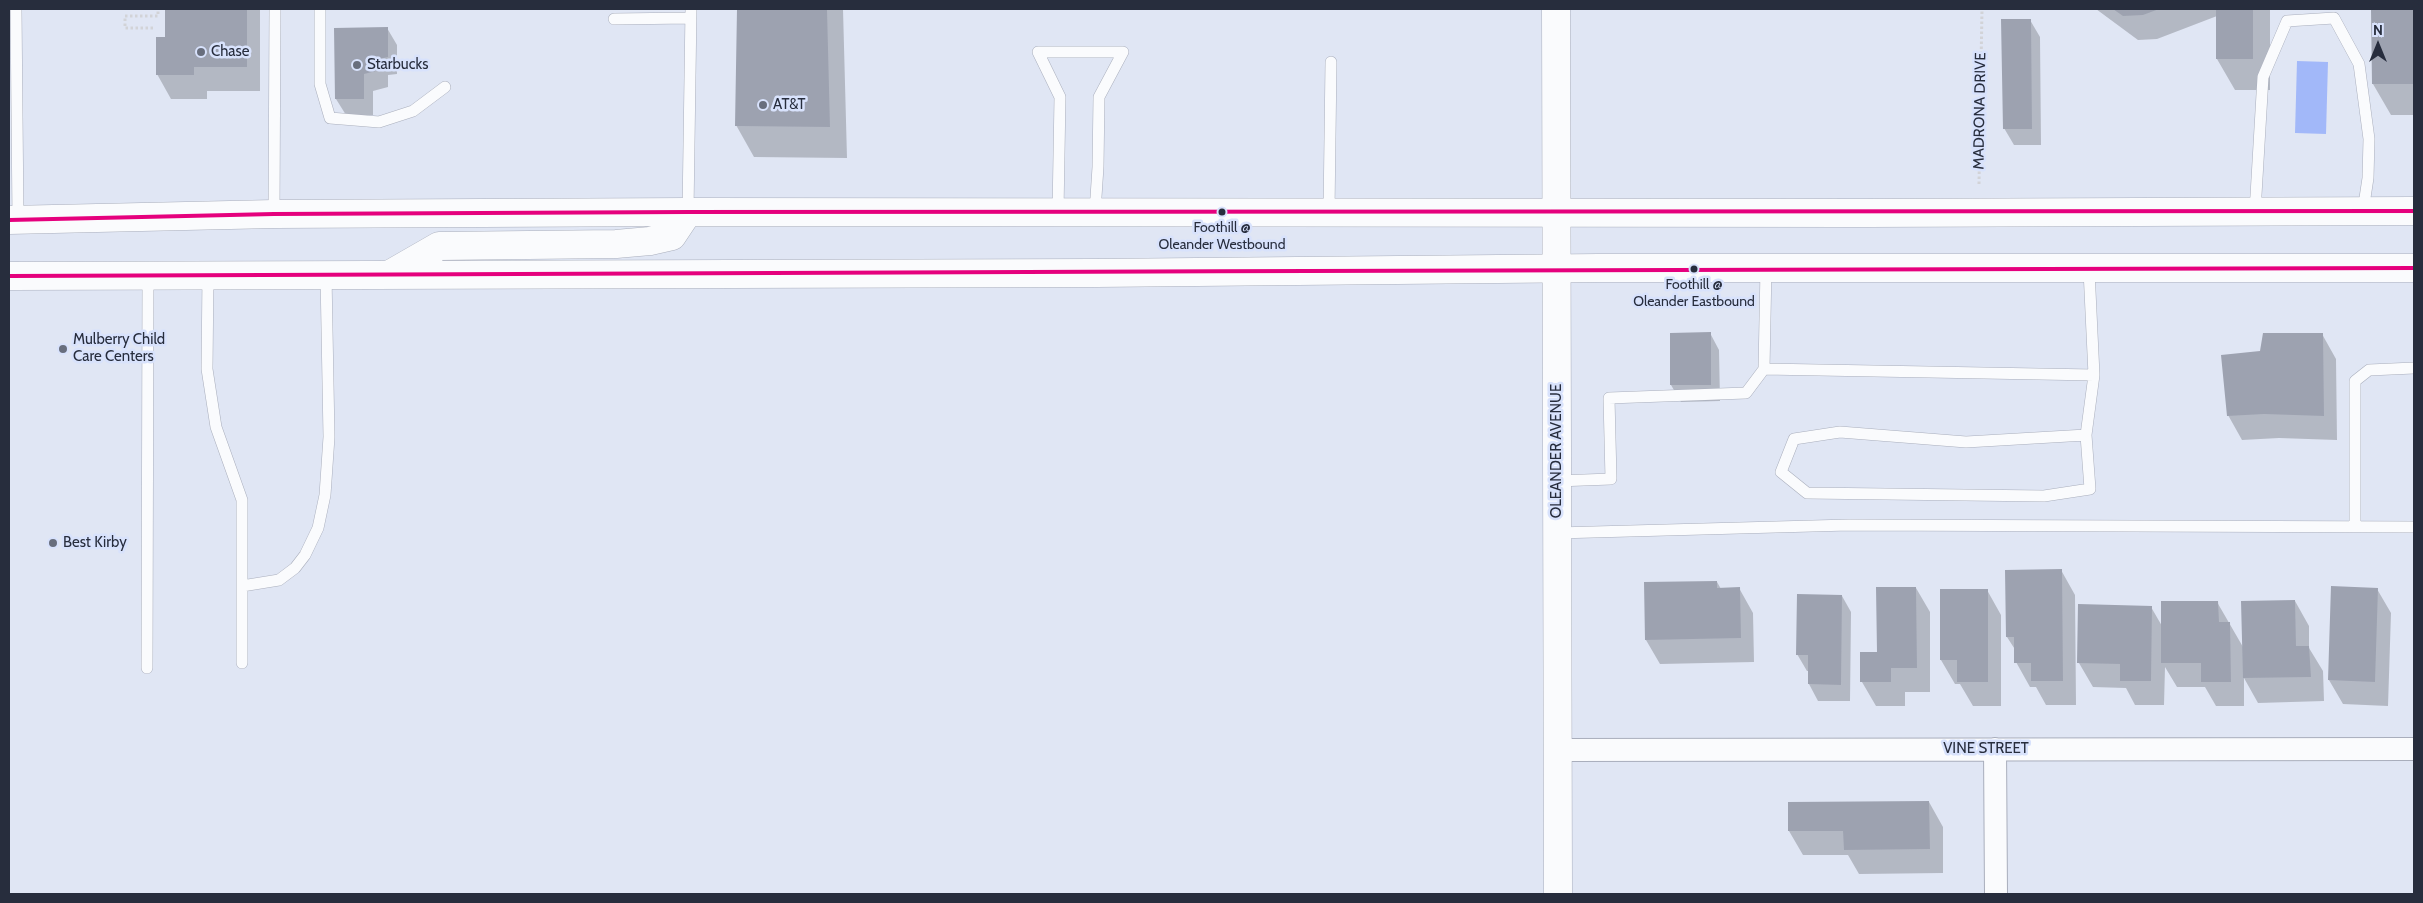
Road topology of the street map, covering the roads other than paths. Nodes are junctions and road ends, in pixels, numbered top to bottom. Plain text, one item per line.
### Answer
1 (16, 9) edge
2 (274, 9) edge
3 (320, 9) edge
4 (1556, 9) edge
5 (690, 13) edge
6 (614, 19) dead end
7 (1331, 62) dead end
8 (444, 87) dead end
9 (1557, 211) junction
10 (2363, 211) junction
11 (2414, 211) edge
12 (688, 212) junction
13 (1058, 212) junction
14 (1095, 212) junction
15 (1329, 212) junction
16 (2255, 212) junction
17 (274, 214) junction
18 (14, 220) edge
19 (1766, 268) junction
20 (2414, 268) edge
21 (1556, 269) junction
22 (2089, 270) junction
23 (326, 274) junction
24 (391, 274) junction
25 (208, 275) junction
26 (9, 276) edge
27 (148, 276) junction
28 (2414, 368) edge
29 (1764, 369) junction
30 (2094, 375) junction
31 (2086, 434) junction
32 (1557, 481) junction
33 (2355, 527) junction
34 (2414, 527) edge
35 (1557, 533) junction
36 (242, 586) junction
37 (242, 663) dead end
38 (147, 668) dead end
39 (1995, 749) junction
40 (2414, 749) edge
41 (1558, 750) junction
42 (1558, 894) edge
43 (1996, 894) edge

1 - 18 lane
2 - 17 lane
3 - 8 lane
4 - 9 main road, OLEANDER AVENUE
5 - 6 lane
5 - 12 lane
7 - 15 lane
9 - 15 main road
9 - 16 main road
9 - 21 main road, OLEANDER AVENUE
10 - 11 main road
10 - 16 main road
10 - 16 lane
12 - 13 main road
12 - 17 main road
12 - 24 main road
13 - 14 main road
13 - 14 lane
14 - 15 main road
17 - 18 main road
19 - 21 main road
19 - 22 main road
19 - 29 lane
20 - 22 main road
21 - 24 main road
21 - 32 main road, OLEANDER AVENUE
22 - 30 lane
23 - 24 main road
23 - 25 main road
23 - 36 lane
25 - 27 main road
25 - 36 lane
26 - 27 main road
27 - 38 lane
28 - 33 lane
29 - 30 lane
29 - 32 lane
30 - 31 lane
31 - 31 lane
32 - 35 main road, OLEANDER AVENUE
33 - 34 lane
33 - 35 lane
35 - 41 main road, OLEANDER AVENUE
36 - 37 lane
39 - 40 street, VINE STREET
39 - 41 street, VINE STREET
39 - 43 street
41 - 42 main road, OLEANDER AVENUE

